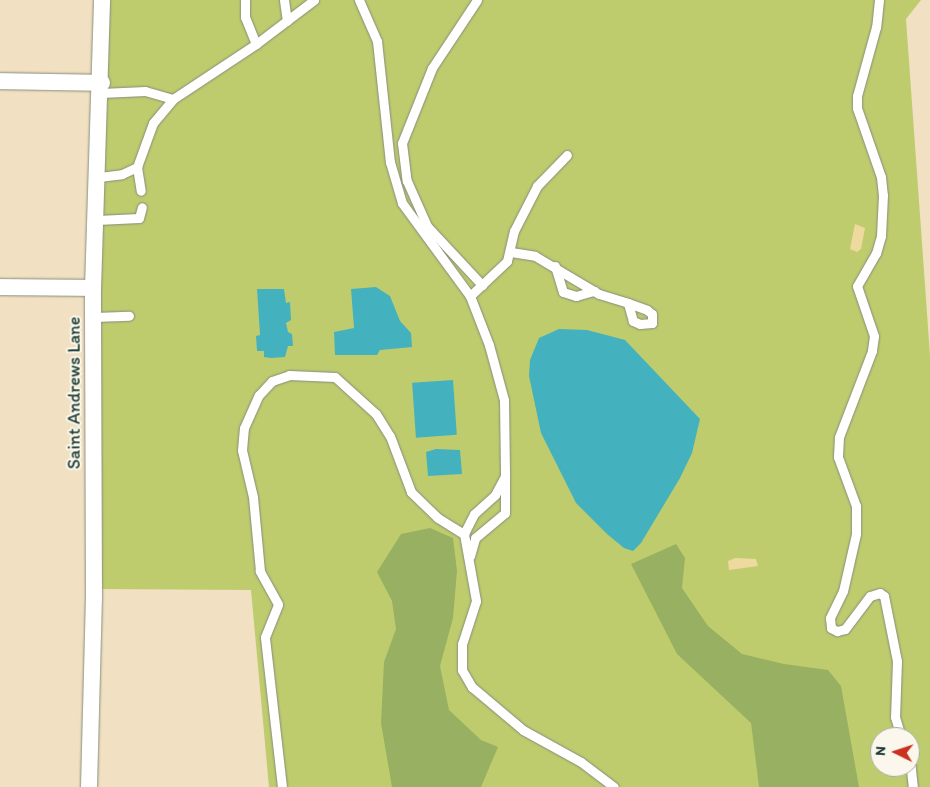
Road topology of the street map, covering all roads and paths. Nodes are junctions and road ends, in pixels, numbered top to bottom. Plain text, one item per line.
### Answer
1 (102, 0) edge
2 (245, 0) edge
3 (284, 0) edge
4 (314, 0) edge
5 (359, 0) edge
6 (478, 0) edge
7 (879, 0) edge
8 (287, 21) junction
9 (256, 44) junction
10 (0, 81) edge
11 (102, 88) junction
12 (173, 99) junction
13 (567, 155) dead end
14 (137, 167) junction
15 (99, 177) junction
16 (141, 191) dead end
17 (142, 207) dead end
18 (97, 220) junction
19 (511, 252) junction
20 (555, 266) junction
21 (482, 285) junction
22 (0, 287) edge
23 (94, 288) junction
24 (594, 291) junction
25 (470, 296) junction
26 (628, 302) dead end
27 (129, 316) dead end
28 (94, 317) junction
29 (505, 476) junction
30 (464, 534) junction
31 (470, 566) junction
32 (898, 727) edge
33 (89, 787) edge
34 (282, 787) edge
35 (614, 787) edge

1 - 11 street, Saint Andrews Lane
2 - 9 lane
3 - 8 lane
4 - 8 lane
5 - 25 lane
6 - 21 lane
7 - 32 lane
8 - 9 lane
9 - 12 lane
10 - 11 street
11 - 12 lane
11 - 15 street, Saint Andrews Lane
12 - 14 lane
13 - 19 lane
14 - 15 lane
14 - 16 lane
15 - 18 street, Saint Andrews Lane
17 - 18 lane
18 - 23 street, Saint Andrews Lane
19 - 20 lane
19 - 21 lane
20 - 24 lane
20 - 24 lane
21 - 25 lane
22 - 23 street
23 - 28 street, Saint Andrews Lane
24 - 26 lane
25 - 29 lane
27 - 28 lane
28 - 33 street, Saint Andrews Lane
29 - 30 lane
29 - 31 lane
30 - 31 lane
30 - 34 lane
31 - 35 lane

